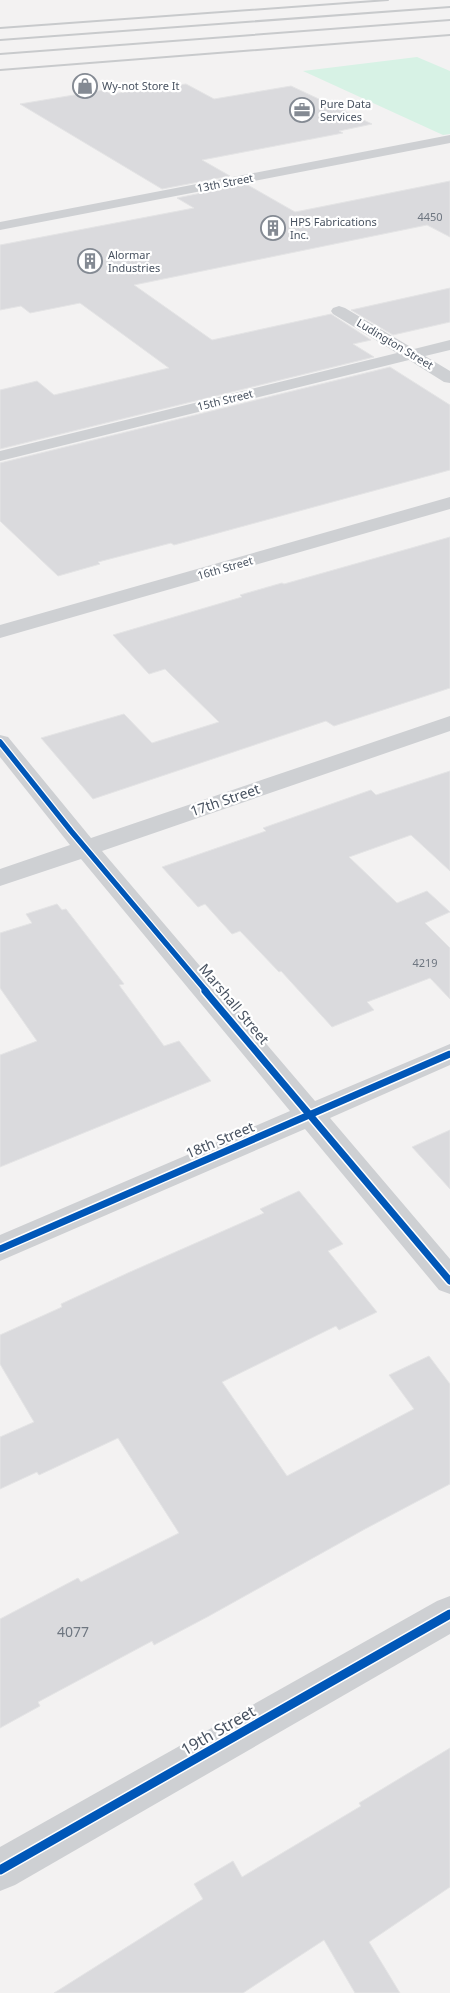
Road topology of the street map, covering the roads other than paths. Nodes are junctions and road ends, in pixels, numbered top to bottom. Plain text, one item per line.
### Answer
1 (450, 139) edge
2 (0, 226) edge
3 (339, 310) dead end
4 (450, 345) edge
5 (412, 354) junction
6 (450, 378) edge
7 (0, 456) edge
8 (450, 503) edge
9 (0, 632) edge
10 (450, 723) edge
11 (0, 742) edge
12 (86, 848) junction
13 (0, 878) edge
14 (450, 1054) edge
15 (311, 1114) junction
16 (0, 1249) edge
17 (450, 1281) edge
18 (450, 1614) edge
19 (0, 1870) edge

1 - 2 street, 13th Street
3 - 5 street, Ludington Street
4 - 5 street, 15th Street
5 - 6 street, Ludington Street
5 - 7 street, 15th Street
8 - 9 street, 16th Street
10 - 12 street, 17th Street
11 - 12 street, Marshall Street
12 - 13 street, 17th Street
12 - 15 street, Marshall Street
14 - 15 street, 18th Street
15 - 16 street, 18th Street
15 - 17 street, Marshall Street
18 - 19 street, 19th Street

